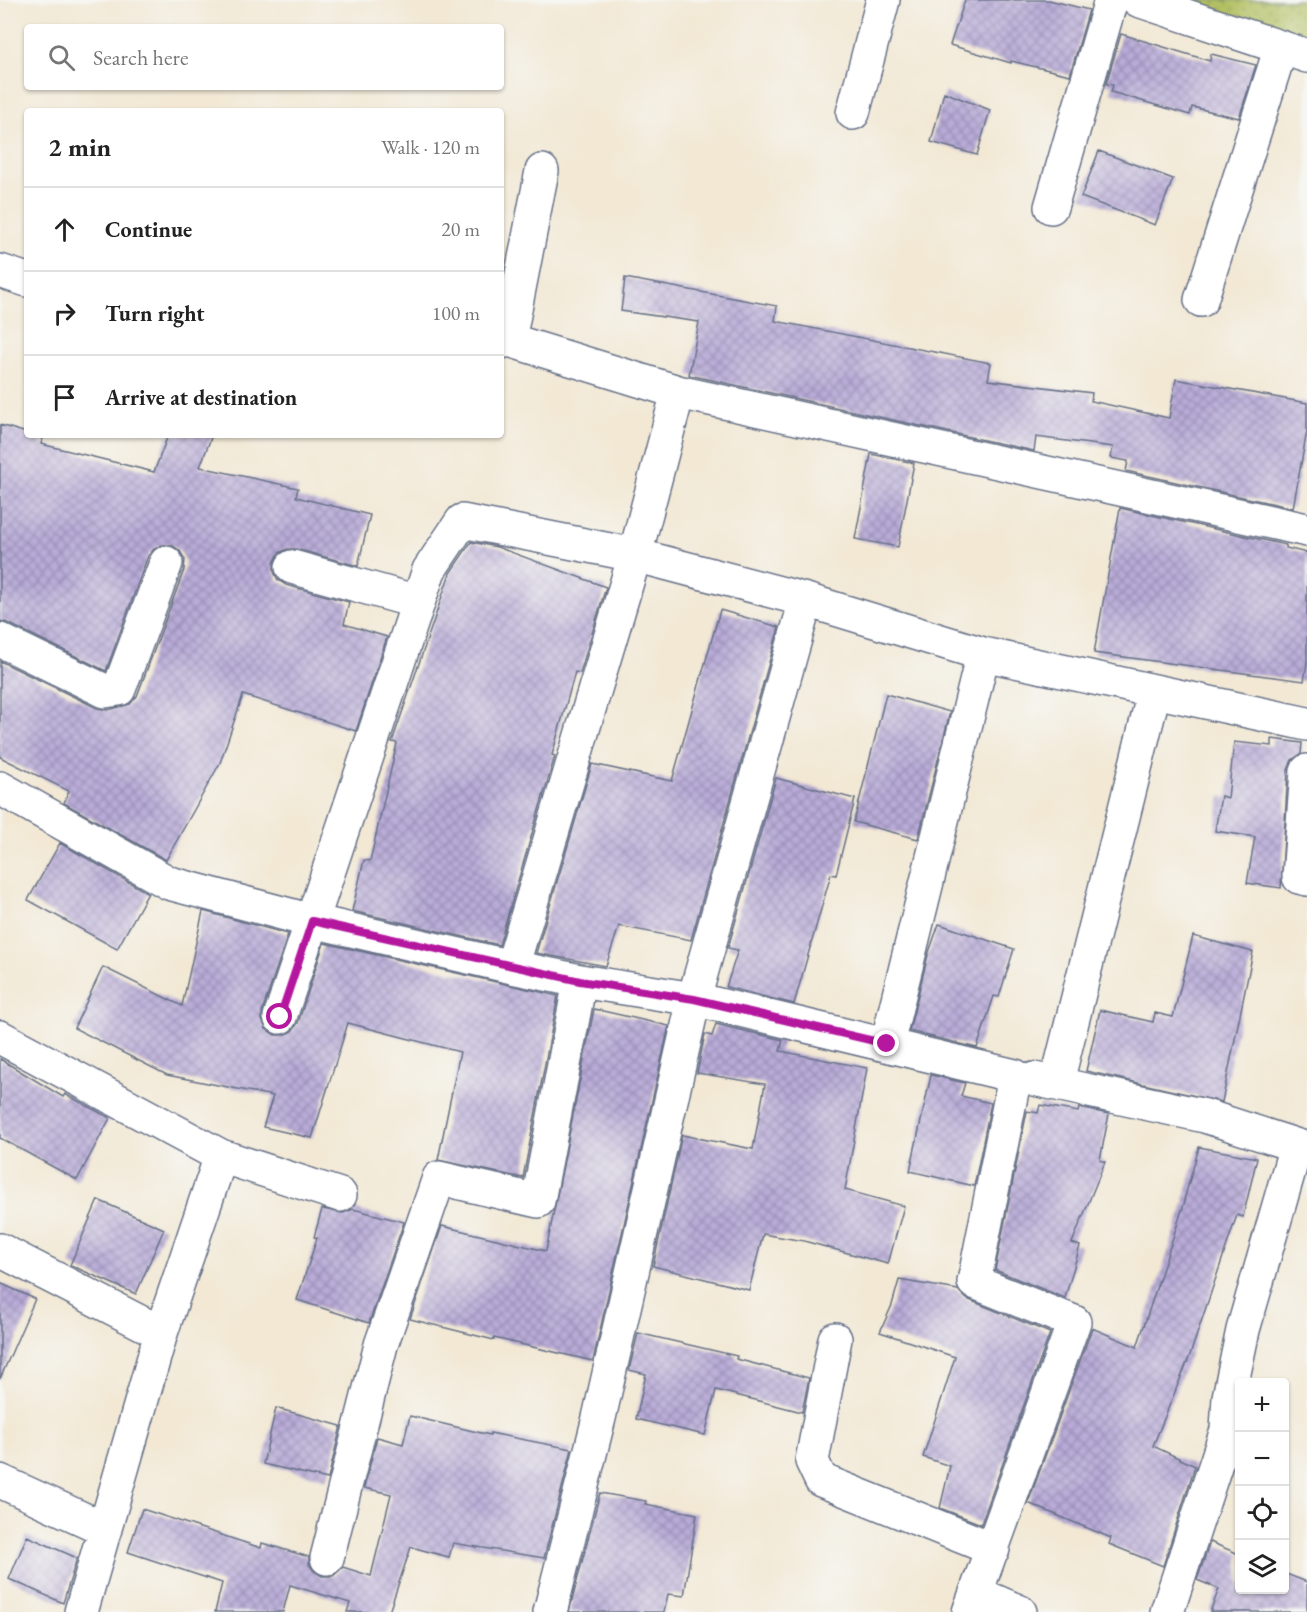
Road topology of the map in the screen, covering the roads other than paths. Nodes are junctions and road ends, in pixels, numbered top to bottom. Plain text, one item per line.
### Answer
1 (883, 0) edge
2 (1111, 0) edge
3 (1138, 0) edge
4 (1294, 51) edge
5 (854, 113) dead end
6 (542, 171) dead end
7 (1051, 207) dead end
8 (0, 271) edge
9 (24, 279) edge
10 (1202, 300) dead end
11 (505, 341) edge
12 (678, 392) junction
13 (1307, 530) edge
14 (635, 555) junction
15 (166, 563) dead end
16 (292, 567) dead end
17 (806, 600) junction
18 (418, 602) junction
19 (0, 640) edge
20 (982, 654) junction
21 (1154, 692) junction
22 (1307, 724) edge
23 (1307, 771) edge
24 (0, 788) edge
25 (1307, 879) edge
26 (312, 921) junction
27 (512, 967) junction
28 (580, 981) junction
29 (694, 999) junction
30 (280, 1017) dead end
31 (0, 1037) edge
32 (887, 1044) junction
33 (1014, 1076) junction
34 (1057, 1082) junction
35 (1302, 1148) edge
36 (221, 1156) junction
37 (340, 1195) dead end
38 (0, 1250) edge
39 (160, 1333) junction
40 (835, 1339) dead end
41 (0, 1481) edge
42 (105, 1529) junction
43 (993, 1550) junction
44 (327, 1558) dead end
45 (973, 1602) edge
46 (81, 1612) edge
47 (550, 1612) edge
48 (1020, 1612) edge
49 (1167, 1612) edge

1 - 5 street
2 - 7 street
3 - 4 street
4 - 10 street
6 - 11 street
8 - 9 street
11 - 12 street
12 - 13 street
12 - 14 street
14 - 17 street
14 - 18 street
14 - 27 street
15 - 19 street
16 - 18 street
17 - 20 street
17 - 29 street
18 - 26 street
20 - 21 street
20 - 32 street
21 - 22 street
21 - 34 street
23 - 25 street
24 - 26 street
26 - 27 street
26 - 30 street
27 - 28 street
28 - 29 street
28 - 44 street
29 - 32 street
29 - 47 street
31 - 36 street
32 - 33 street
33 - 34 street
33 - 43 street
34 - 35 street
35 - 49 street
36 - 37 street
36 - 39 street
38 - 39 street
39 - 42 street
40 - 43 street
41 - 42 street
42 - 46 street
43 - 45 street
45 - 48 street

